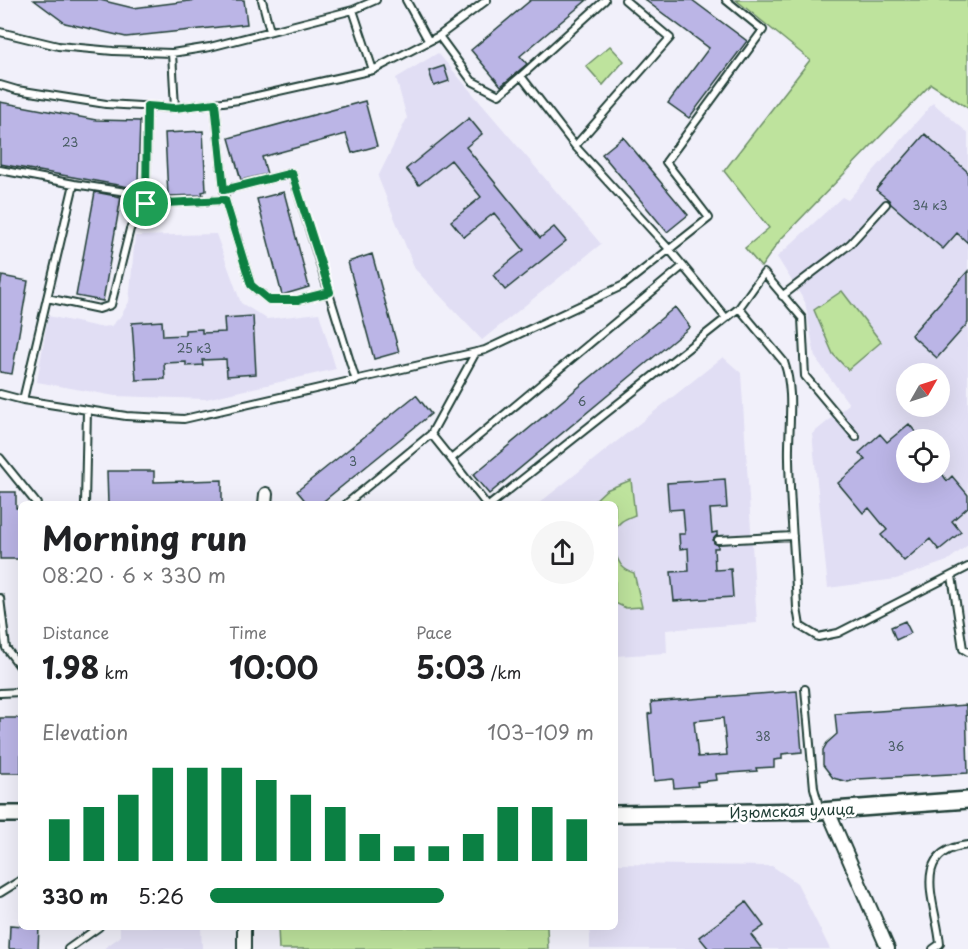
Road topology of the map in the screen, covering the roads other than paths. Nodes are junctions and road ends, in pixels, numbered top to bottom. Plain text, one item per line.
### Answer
1 (262, 0) edge
2 (376, 0) edge
3 (406, 0) edge
4 (487, 0) edge
5 (605, 0) edge
6 (726, 0) edge
7 (628, 1) edge
8 (353, 10) junction
9 (270, 31) junction
10 (0, 32) edge
11 (439, 36) junction
12 (428, 40) junction
13 (172, 53) junction
14 (373, 70) junction
15 (521, 76) junction
16 (0, 85) edge
17 (215, 103) junction
18 (147, 106) junction
19 (175, 108) junction
20 (575, 146) junction
21 (0, 170) edge
22 (74, 184) junction
23 (224, 190) junction
24 (146, 195) junction
25 (225, 200) junction
26 (146, 204) junction
27 (886, 204) dead end
28 (669, 249) junction
29 (683, 266) junction
30 (330, 292) junction
31 (782, 296) junction
32 (47, 298) junction
33 (739, 308) junction
34 (726, 318) junction
35 (476, 352) junction
36 (356, 381) junction
37 (0, 394) edge
38 (23, 400) junction
39 (87, 410) junction
40 (431, 434) junction
41 (856, 437) dead end
42 (0, 458) edge
43 (451, 459) junction
44 (35, 501) edge
45 (85, 501) edge
46 (350, 501) edge
47 (484, 501) edge
48 (495, 501) edge
49 (793, 536) junction
50 (718, 540) dead end
51 (968, 567) edge
52 (952, 576) junction
53 (0, 598) edge
54 (968, 652) edge
55 (18, 664) edge
56 (805, 689) dead end
57 (18, 692) edge
58 (0, 693) edge
59 (968, 801) edge
60 (824, 811) junction
61 (0, 814) edge
62 (18, 814) edge
63 (618, 814) edge
64 (968, 845) edge
65 (18, 882) edge
66 (0, 893) edge
67 (95, 930) edge
68 (244, 930) edge
69 (68, 949) edge
70 (244, 949) edge
71 (888, 949) edge
72 (933, 949) edge

1 - 9 lane
2 - 8 lane
3 - 12 lane
4 - 11 lane
5 - 15 lane
6 - 28 lane
7 - 20 lane
8 - 9 lane
8 - 14 lane
9 - 13 lane
10 - 13 lane
11 - 12 lane
11 - 15 lane
12 - 14 lane
13 - 19 lane
14 - 17 lane
15 - 20 lane
16 - 18 lane
17 - 19 lane
17 - 23 lane
18 - 19 lane
18 - 24 lane
20 - 28 lane
21 - 22 lane
22 - 24 lane
22 - 32 lane
23 - 25 lane
23 - 30 lane
24 - 26 lane
25 - 26 lane
25 - 30 lane
26 - 32 lane
27 - 31 lane
28 - 29 lane
28 - 35 lane
29 - 34 lane
29 - 43 lane
30 - 36 lane
31 - 33 lane
31 - 41 lane
32 - 38 lane
33 - 34 lane
33 - 49 lane
34 - 48 lane
35 - 36 lane
35 - 40 lane
36 - 39 lane
37 - 38 lane
38 - 39 lane
39 - 45 lane
40 - 43 lane
40 - 46 lane
42 - 44 lane
43 - 47 lane
49 - 50 lane
49 - 52 lane
51 - 52 lane
52 - 54 lane
53 - 55 lane
56 - 60 lane
57 - 58 lane
59 - 60 street, Изюмская улица
60 - 63 street, Изюмская улица
60 - 71 street
61 - 62 street
64 - 72 lane
65 - 66 lane
67 - 69 lane
68 - 70 street

